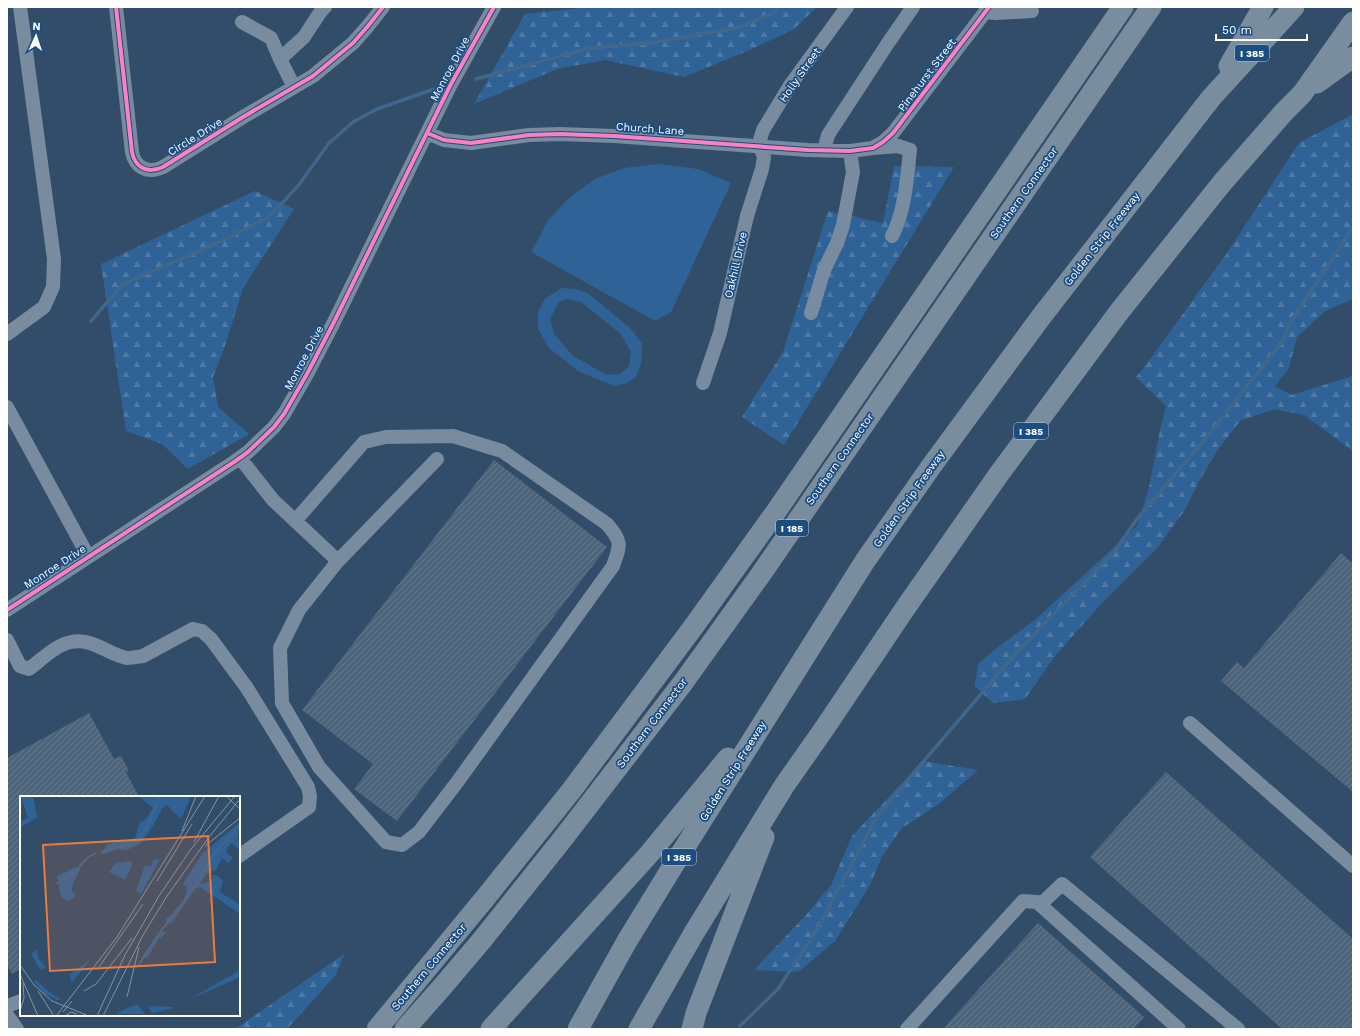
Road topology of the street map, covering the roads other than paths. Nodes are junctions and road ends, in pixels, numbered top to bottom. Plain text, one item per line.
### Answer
1 (20, 7) edge
2 (116, 7) edge
3 (325, 7) edge
4 (383, 7) edge
5 (494, 7) edge
6 (847, 7) edge
7 (913, 7) edge
8 (1117, 7) edge
9 (1123, 7) edge
10 (1151, 7) edge
11 (1263, 7) edge
12 (1294, 7) edge
13 (987, 10) edge
14 (1032, 11) dead end
15 (242, 22) dead end
16 (1353, 22) edge
17 (1103, 36) junction
18 (1353, 57) edge
19 (280, 60) junction
20 (294, 87) junction
21 (1302, 94) junction
22 (1211, 98) junction
23 (427, 133) junction
24 (760, 146) junction
25 (873, 148) junction
26 (824, 150) junction
27 (850, 151) junction
28 (892, 236) dead end
29 (811, 313) dead end
30 (7, 334) edge
31 (703, 383) dead end
32 (7, 407) edge
33 (240, 458) junction
34 (437, 459) dead end
35 (295, 521) junction
36 (88, 556) junction
37 (338, 561) junction
38 (7, 610) edge
39 (7, 640) edge
40 (785, 688) junction
41 (1190, 723) dead end
42 (784, 786) junction
43 (240, 855) edge
44 (1353, 866) edge
45 (1040, 905) junction
46 (20, 1001) edge
47 (7, 1006) edge
48 (7, 1015) edge
49 (17, 1029) edge
50 (377, 1029) edge
51 (405, 1029) edge
52 (491, 1029) edge
53 (578, 1029) edge
54 (639, 1029) edge
55 (692, 1029) edge
56 (908, 1029) edge
57 (1179, 1029) edge
58 (1238, 1029) edge

1 - 30 street
2 - 20 street, Circle Drive
3 - 19 street
4 - 20 street, Circle Drive
5 - 23 street, Monroe Drive
6 - 24 street, Holly Street
7 - 26 street
8 - 17 highway
9 - 17 highway, Southern Connector / I 185
10 - 51 highway, Southern Connector / I 185
11 - 22 highway
12 - 22 highway, Golden Strip Freeway / I 385
13 - 14 street
13 - 25 street, Pinehurst Street
15 - 19 street
16 - 21 highway, I 385
17 - 50 highway, Southern Connector / I 185
18 - 21 highway
19 - 20 street
21 - 42 highway, I 385
22 - 40 highway, Golden Strip Freeway / I 385
23 - 24 street, Church Lane
23 - 33 street, Monroe Drive
24 - 26 street, Church Lane
24 - 31 street, Oakhill Drive
25 - 27 street, Church Lane
25 - 28 street, Church Lane
26 - 27 street, Church Lane
27 - 29 street
32 - 36 street
33 - 35 street
33 - 36 street, Monroe Drive
34 - 37 street
35 - 37 street
35 - 37 street
36 - 38 street, Monroe Drive
39 - 43 street
40 - 52 highway
40 - 53 highway, Golden Strip Freeway / I 385
41 - 44 street
42 - 54 highway, I 385
42 - 55 highway
45 - 56 street
45 - 57 street
45 - 58 street
46 - 47 street
48 - 49 street

